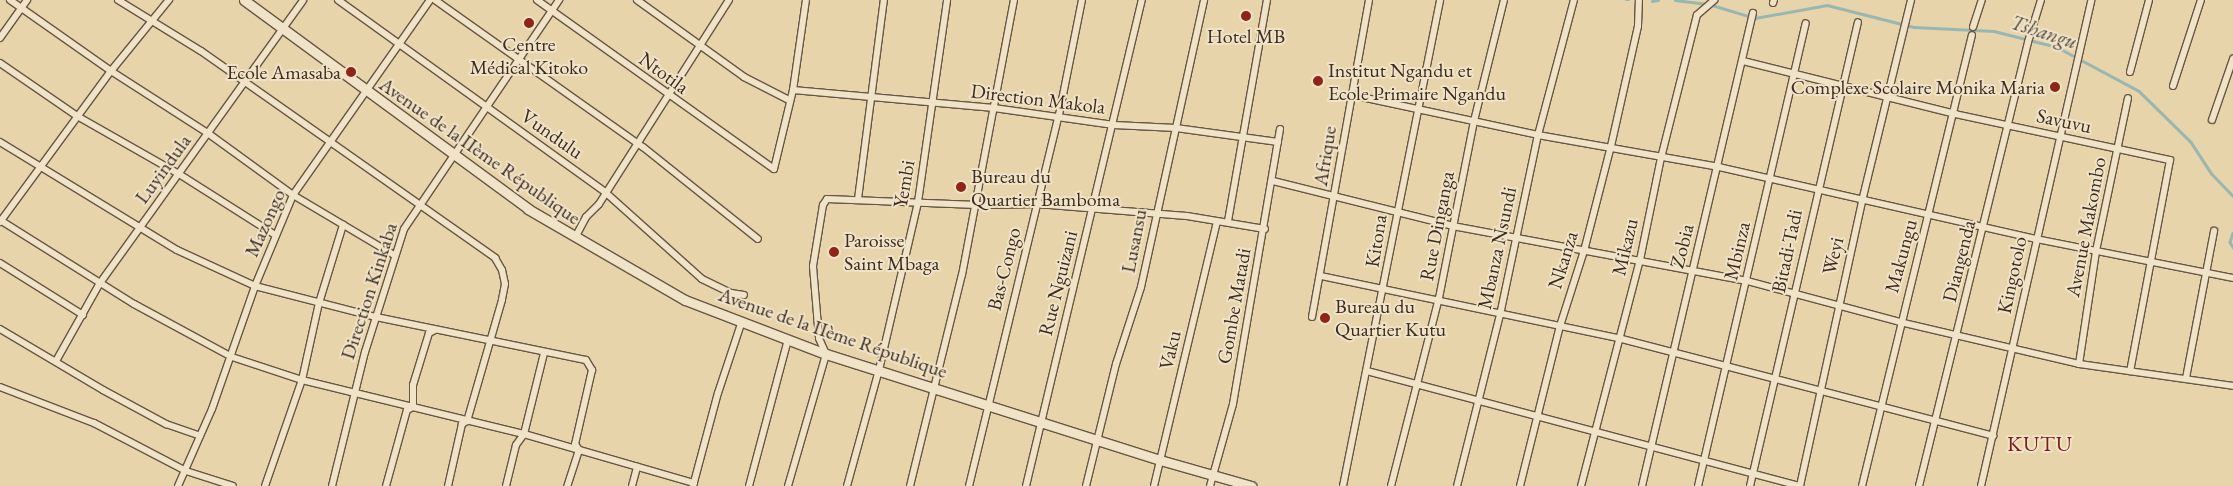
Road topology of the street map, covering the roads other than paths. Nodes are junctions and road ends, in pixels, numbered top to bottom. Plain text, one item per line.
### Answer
1 (10, 0) edge
2 (27, 0) edge
3 (118, 0) edge
4 (169, 0) edge
5 (244, 0) edge
6 (303, 0) edge
7 (338, 0) edge
8 (430, 0) edge
9 (436, 0) edge
10 (537, 0) edge
11 (559, 0) edge
12 (637, 0) edge
13 (729, 0) edge
14 (806, 0) edge
15 (884, 0) edge
16 (947, 0) edge
17 (1014, 0) edge
18 (1082, 0) edge
19 (1142, 0) edge
20 (1204, 0) edge
21 (1267, 0) edge
22 (1369, 0) edge
23 (1440, 0) edge
24 (1504, 0) edge
25 (1574, 0) edge
26 (1639, 0) edge
27 (1714, 0) edge
28 (1910, 0) edge
29 (1982, 0) edge
30 (2041, 0) edge
31 (2091, 0) edge
32 (2149, 0) edge
33 (2201, 0) edge
34 (22, 7) junction
35 (552, 10) junction
36 (1753, 13) dead end
37 (153, 22) junction
38 (1858, 22) dead end
39 (1806, 23) dead end
40 (1973, 27) dead end
41 (283, 30) junction
42 (1972, 35) dead end
43 (0, 38) edge
44 (400, 44) junction
45 (700, 46) junction
46 (2233, 59) edge
47 (520, 60) junction
48 (1743, 61) junction
49 (0, 63) edge
50 (111, 71) junction
51 (2130, 72) dead end
52 (1794, 74) junction
53 (244, 82) junction
54 (1842, 85) junction
55 (2173, 86) dead end
56 (792, 90) junction
57 (366, 92) junction
58 (1352, 95) junction
59 (667, 96) junction
60 (1888, 96) junction
61 (2128, 98) dead end
62 (870, 99) junction
63 (789, 100) junction
64 (933, 102) junction
65 (488, 108) junction
66 (994, 108) junction
67 (1416, 108) junction
68 (1954, 114) junction
69 (77, 116) junction
70 (1059, 116) junction
71 (2212, 120) dead end
72 (1474, 121) junction
73 (1114, 125) junction
74 (2008, 126) junction
75 (1176, 128) junction
76 (1280, 129) dead end
77 (209, 134) junction
78 (1538, 135) junction
79 (1244, 136) junction
80 (2060, 136) junction
81 (0, 142) edge
82 (636, 142) junction
83 (1278, 142) junction
84 (329, 144) junction
85 (1611, 146) junction
86 (2117, 149) junction
87 (455, 157) junction
88 (1660, 158) junction
89 (42, 166) junction
90 (1719, 167) junction
91 (179, 174) junction
92 (1770, 180) junction
93 (1273, 181) junction
94 (1817, 190) junction
95 (605, 192) junction
96 (293, 195) junction
97 (1335, 195) junction
98 (858, 200) junction
99 (1862, 200) junction
100 (918, 202) junction
101 (1037, 204) junction
102 (976, 205) junction
103 (419, 206) junction
104 (1092, 210) junction
105 (1396, 212) junction
106 (1155, 213) junction
107 (1929, 215) junction
108 (0, 221) edge
109 (1216, 221) junction
110 (1228, 221) junction
111 (343, 225) junction
112 (1453, 226) junction
113 (140, 227) junction
114 (1984, 228) junction
115 (1265, 229) junction
116 (2214, 231) dead end
117 (275, 235) junction
118 (758, 239) dead end
119 (2036, 239) junction
120 (1516, 240) junction
121 (581, 242) junction
122 (1584, 251) junction
123 (2096, 251) junction
124 (394, 256) junction
125 (1640, 260) junction
126 (2150, 262) junction
127 (0, 263) edge
128 (1692, 271) junction
129 (2206, 272) junction
130 (1320, 276) junction
131 (2233, 278) edge
132 (1747, 281) junction
133 (100, 283) junction
134 (255, 286) junction
135 (1385, 288) junction
136 (1795, 293) junction
137 (744, 295) dead end
138 (1439, 298) junction
139 (319, 303) junction
140 (1839, 305) junction
141 (83, 315) junction
142 (1500, 315) junction
143 (376, 317) junction
144 (1312, 317) dead end
145 (738, 321) junction
146 (1900, 322) junction
147 (1560, 326) junction
148 (0, 329) edge
149 (436, 330) junction
150 (1957, 336) junction
151 (1618, 338) junction
152 (788, 339) junction
153 (488, 341) junction
154 (2013, 349) junction
155 (1673, 352) junction
156 (544, 353) junction
157 (826, 354) junction
158 (232, 357) junction
159 (56, 361) junction
160 (2079, 364) junction
161 (1728, 365) junction
162 (879, 370) junction
163 (2130, 370) junction
164 (1367, 371) junction
165 (1777, 378) junction
166 (2186, 378) junction
167 (302, 380) junction
168 (1418, 384) junction
169 (2233, 386) edge
170 (0, 387) edge
171 (937, 387) junction
172 (1823, 390) junction
173 (357, 394) junction
174 (1478, 400) junction
175 (988, 404) junction
176 (413, 407) junction
177 (1881, 407) junction
178 (1539, 415) junction
179 (1040, 420) junction
180 (467, 421) junction
181 (1936, 421) junction
182 (1594, 432) junction
183 (524, 434) junction
184 (200, 436) junction
185 (1993, 436) junction
186 (1098, 440) junction
187 (1651, 449) junction
188 (579, 450) junction
189 (1160, 460) junction
190 (1705, 462) junction
191 (637, 468) junction
192 (186, 471) junction
193 (1753, 473) junction
194 (1213, 475) junction
195 (693, 484) edge
196 (178, 486) edge
197 (233, 486) edge
198 (265, 486) edge
199 (332, 486) edge
200 (386, 486) edge
201 (448, 486) edge
202 (506, 486) edge
203 (567, 486) edge
204 (632, 486) edge
205 (749, 486) edge
206 (788, 486) edge
207 (847, 486) edge
208 (910, 486) edge
209 (968, 486) edge
210 (1026, 486) edge
211 (1086, 486) edge
212 (1154, 486) edge
213 (1210, 486) edge
214 (1251, 486) edge
215 (1343, 486) edge
216 (1391, 486) edge
217 (1457, 486) edge
218 (1520, 486) edge
219 (1581, 486) edge
220 (1642, 486) edge
221 (1698, 486) edge
222 (1750, 486) edge
223 (1800, 486) edge
224 (1862, 486) edge
225 (1919, 486) edge
226 (1982, 486) edge

1 - 34 street
2 - 34 street
3 - 37 street
4 - 37 street
5 - 41 street, Avenue de la IIème République
6 - 41 street, Luyindula
7 - 44 street, Vundulu
8 - 44 street, Mazongo
9 - 47 street
10 - 35 street, Ntotila
11 - 35 street, Direction Kinkaba
12 - 45 street
13 - 45 street
14 - 56 street
15 - 62 street
16 - 64 street, Yembi
17 - 66 street
18 - 70 street, Bas-Congo
19 - 73 street, Rue Nguizani
20 - 75 street, Lusansu
21 - 79 street
22 - 58 street, Afrique
23 - 67 street, Kitona
24 - 72 street, Rue Dinganga
25 - 78 street, Mbanza Nsundi
26 - 85 street, Nkanza
27 - 88 street, Mikazu
28 - 60 street, Weyi
29 - 40 street
30 - 74 street, Diangenda
31 - 80 street, Kingotolo
32 - 51 street
33 - 55 street
34 - 43 street
34 - 50 street
35 - 47 street, Direction Kinkaba
35 - 59 street, Ntotila
36 - 48 street, Zobia
37 - 50 street
37 - 53 street
38 - 54 street, Bitadi-Tadi
39 - 52 street, Mbinza
41 - 53 street, Luyindula
41 - 57 street, Avenue de la IIème République
42 - 68 street, Makungu
44 - 57 street, Mazongo
44 - 65 street, Vundulu
45 - 59 street
45 - 63 street
46 - 71 street
47 - 65 street, Direction Kinkaba
47 - 82 street
48 - 52 street, Savuvu
48 - 90 street, Zobia
49 - 69 street
50 - 69 street
50 - 77 street
52 - 54 street, Savuvu
52 - 92 street, Mbinza
53 - 77 street, Luyindula
53 - 84 street
54 - 60 street, Savuvu
54 - 94 street, Bitadi-Tadi
56 - 62 street, Direction Makola
56 - 63 street
57 - 84 street, Mazongo
57 - 87 street, Avenue de la IIème République
58 - 67 street
58 - 97 street, Afrique
59 - 63 street, Ntotila
59 - 82 street
60 - 68 street, Savuvu
60 - 99 street, Weyi
61 - 86 street, Avenue Makombo
62 - 64 street, Direction Makola
62 - 98 street
64 - 66 street, Direction Makola
64 - 100 street, Yembi
65 - 87 street, Direction Kinkaba
65 - 95 street, Vundulu
66 - 70 street, Direction Makola
66 - 102 street
67 - 72 street
67 - 105 street, Kitona
68 - 74 street, Savuvu
68 - 107 street, Makungu
69 - 89 street
69 - 91 street
70 - 73 street, Direction Makola
70 - 101 street, Bas-Congo
72 - 78 street
72 - 112 street, Rue Dinganga
73 - 75 street, Direction Makola
73 - 104 street, Rue Nguizani
74 - 80 street, Savuvu
74 - 114 street, Diangenda
75 - 79 street, Direction Makola
75 - 106 street, Lusansu
76 - 83 street, Gombe Matadi
77 - 91 street, Luyindula
77 - 96 street
78 - 85 street
78 - 120 street, Mbanza Nsundi
79 - 83 street, Direction Makola
79 - 110 street
80 - 86 street, Savuvu
80 - 119 street, Kingotolo
81 - 89 street
82 - 95 street
82 - 118 street
83 - 93 street, Gombe Matadi
84 - 96 street, Mazongo
84 - 103 street
85 - 88 street
85 - 122 street, Nkanza
86 - 123 street, Avenue Makombo
86 - 126 street, Savuvu
87 - 103 street, Direction Kinkaba
87 - 121 street, Avenue de la IIème République
88 - 90 street
88 - 125 street, Mikazu
89 - 108 street
89 - 113 street
90 - 92 street
90 - 128 street, Zobia
91 - 113 street, Luyindula
91 - 117 street
92 - 94 street
92 - 132 street, Mbinza
93 - 97 street
93 - 115 street, Gombe Matadi
94 - 99 street
94 - 136 street, Bitadi-Tadi
95 - 121 street
95 - 137 street, Vundulu
96 - 111 street
96 - 117 street, Mazongo
97 - 105 street
97 - 130 street, Afrique
98 - 100 street
98 - 157 street
99 - 107 street
99 - 140 street, Weyi
100 - 102 street
100 - 162 street, Yembi
101 - 102 street
101 - 104 street
101 - 175 street, Bas-Congo
102 - 171 street
103 - 124 street, Direction Kinkaba
103 - 153 street
104 - 106 street
104 - 179 street, Rue Nguizani
105 - 112 street
105 - 135 street, Kitona
106 - 109 street
106 - 186 street, Lusansu
107 - 114 street
107 - 146 street, Makungu
108 - 133 street
109 - 110 street
109 - 189 street, Vaku
110 - 115 street
111 - 124 street
111 - 139 street
112 - 120 street
112 - 138 street, Rue Dinganga
113 - 133 street, Luyindula
113 - 134 street
114 - 119 street
114 - 150 street, Diangenda
115 - 194 street, Gombe Matadi
116 - 129 street
117 - 134 street, Mazongo
119 - 123 street
119 - 154 street, Kingotolo
120 - 122 street
120 - 142 street, Mbanza Nsundi
121 - 145 street, Avenue de la IIème République
122 - 125 street
122 - 147 street, Nkanza
123 - 126 street
123 - 160 street, Avenue Makombo
124 - 143 street, Direction Kinkaba
125 - 128 street
125 - 151 street, Mikazu
126 - 129 street
126 - 163 street, Savuvu
127 - 141 street
128 - 132 street
128 - 155 street, Zobia
129 - 131 street
129 - 166 street
130 - 135 street
130 - 144 street, Afrique
132 - 136 street
132 - 161 street, Mbinza
133 - 141 street, Luyindula
133 - 158 street
134 - 139 street
134 - 158 street, Mazongo
135 - 138 street
135 - 164 street, Kitona
136 - 140 street
136 - 165 street, Bitadi-Tadi
138 - 142 street
138 - 168 street, Rue Dinganga
139 - 143 street
139 - 167 street
140 - 146 street
140 - 172 street, Weyi
141 - 159 street, Luyindula
142 - 147 street
142 - 174 street, Mbanza Nsundi
143 - 149 street
143 - 173 street, Direction Kinkaba
145 - 152 street, Avenue de la IIème République
145 - 195 street
146 - 150 street
146 - 177 street, Makungu
147 - 151 street
147 - 178 street, Nkanza
148 - 159 street
149 - 153 street
149 - 176 street
150 - 154 street
150 - 181 street, Diangenda
151 - 155 street
151 - 182 street, Mikazu
152 - 157 street, Avenue de la IIème République
152 - 205 street
153 - 156 street
153 - 180 street
154 - 160 street
154 - 185 street, Kingotolo
155 - 161 street
155 - 187 street, Zobia
156 - 183 street
156 - 188 street
157 - 162 street, Avenue de la IIème République
157 - 206 street
158 - 167 street
158 - 184 street, Mazongo
159 - 184 street
160 - 163 street
161 - 165 street
161 - 190 street, Mbinza
162 - 171 street, Avenue de la IIème République
162 - 207 street, Yembi
163 - 166 street
164 - 168 street
164 - 215 street, Kitona
165 - 172 street
165 - 193 street, Bitadi-Tadi
166 - 169 street
167 - 173 street
167 - 198 street
168 - 174 street
168 - 216 street, Rue Dinganga
170 - 192 street
171 - 175 street, Avenue de la IIème République
171 - 208 street
172 - 177 street
172 - 223 street, Weyi
173 - 176 street
173 - 199 street, Direction Kinkaba
174 - 178 street
174 - 217 street, Mbanza Nsundi
175 - 179 street, Avenue de la IIème République
175 - 209 street, Bas-Congo
176 - 180 street
176 - 200 street
177 - 181 street
177 - 224 street, Makungu
178 - 182 street
178 - 218 street, Nkanza
179 - 186 street, Avenue de la IIème République
179 - 210 street, Rue Nguizani
180 - 183 street
180 - 201 street
181 - 185 street
181 - 225 street, Diangenda
182 - 187 street
182 - 219 street, Mikazu
183 - 188 street
183 - 202 street
184 - 192 street, Mazongo
185 - 226 street, Kingotolo
186 - 189 street, Avenue de la IIème République
186 - 211 street, Lusansu
187 - 190 street
187 - 220 street, Zobia
188 - 191 street
188 - 203 street
189 - 194 street, Avenue de la IIème République
189 - 212 street, Vaku
190 - 193 street
190 - 221 street, Mbinza
191 - 195 street
191 - 204 street
192 - 196 street, Mazongo
192 - 197 street
193 - 222 street, Bitadi-Tadi
193 - 223 street
194 - 213 street, Gombe Matadi
194 - 214 street, Avenue de la IIème République

